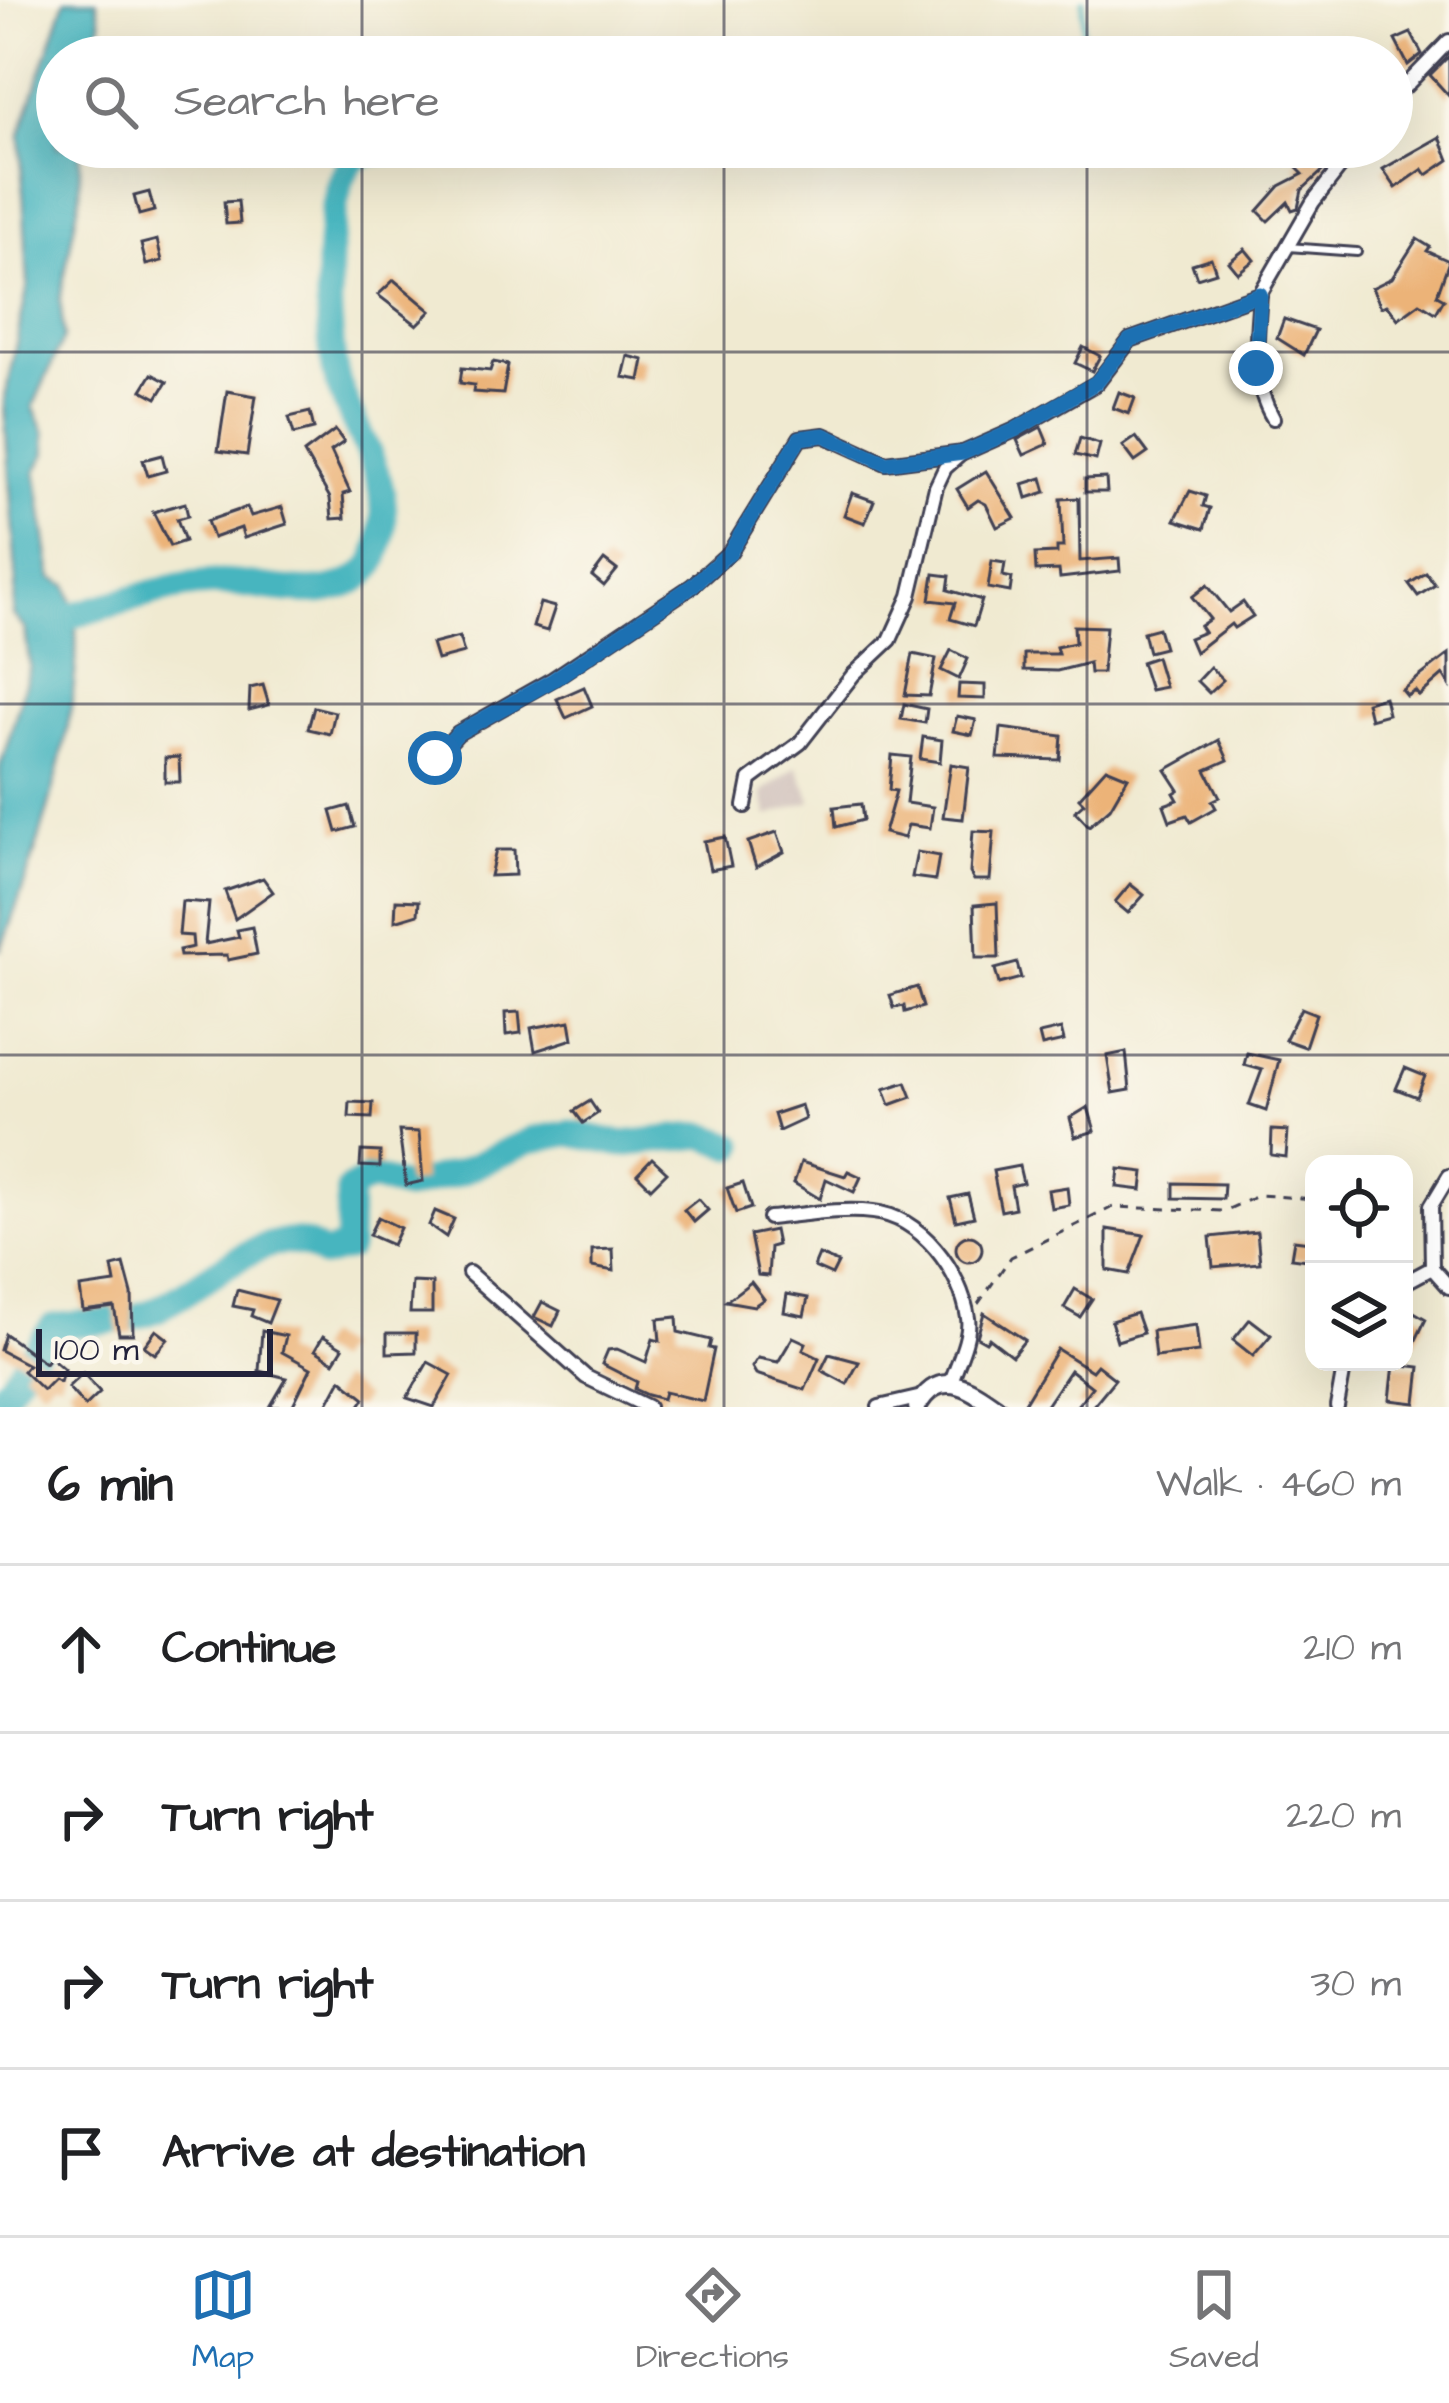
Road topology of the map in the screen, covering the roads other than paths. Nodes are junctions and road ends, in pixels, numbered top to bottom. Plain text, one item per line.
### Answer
1 (1449, 40) edge
2 (1413, 78) edge
3 (1341, 168) edge
4 (1284, 248) junction
5 (1357, 252) dead end
6 (1260, 294) junction
7 (1273, 418) dead end
8 (963, 453) junction
9 (435, 758) dead end
10 (745, 806) dead end
11 (1449, 1176) edge
12 (769, 1218) dead end
13 (1432, 1268) junction
14 (469, 1273) dead end
15 (1413, 1278) edge
16 (1449, 1287) edge
17 (1343, 1371) edge
18 (951, 1382) junction
19 (920, 1402) edge
20 (648, 1407) edge
21 (879, 1407) edge
22 (996, 1407) edge
23 (1337, 1407) edge

1 - 2 street
3 - 4 street
4 - 5 lane
4 - 6 street
6 - 7 street
6 - 8 street
8 - 9 street
8 - 10 street
11 - 13 street
12 - 18 street
13 - 15 street
13 - 16 street
14 - 20 street
17 - 23 street
18 - 19 street
18 - 22 street
19 - 21 street

